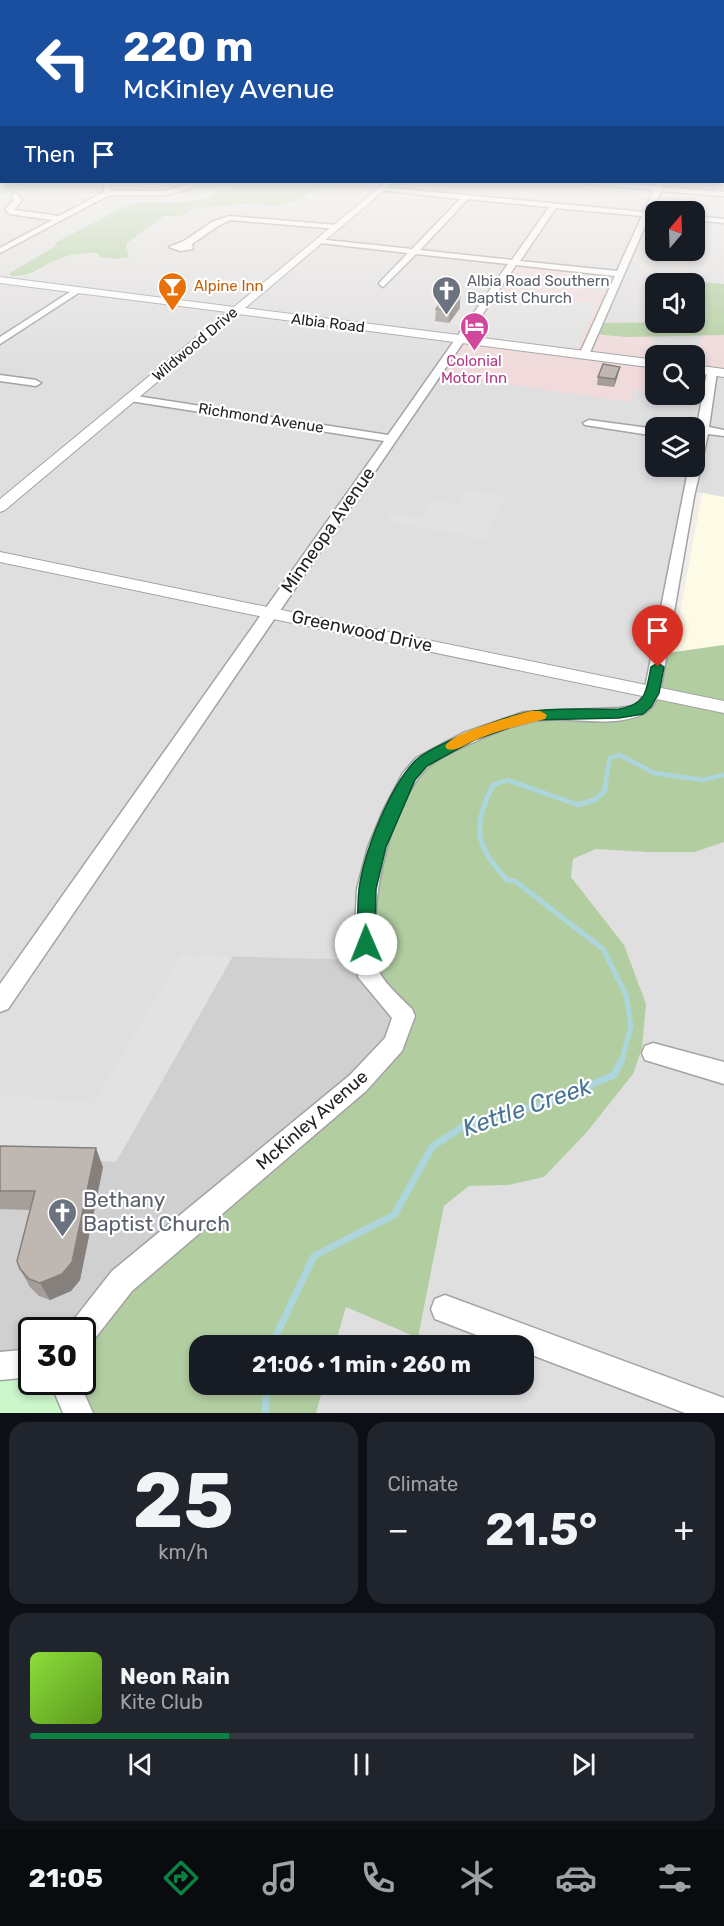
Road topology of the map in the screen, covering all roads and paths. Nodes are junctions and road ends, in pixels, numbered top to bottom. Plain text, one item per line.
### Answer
1 (29, 236) edge
2 (197, 236) edge
3 (326, 236) edge
4 (429, 236) edge
5 (533, 236) edge
6 (639, 236) edge
7 (320, 241) junction
8 (187, 243) dead end
9 (0, 244) edge
10 (11, 245) junction
11 (0, 251) edge
12 (414, 252) junction
13 (514, 263) junction
14 (618, 274) junction
15 (0, 280) edge
16 (383, 284) dead end
17 (79, 290) junction
18 (234, 311) junction
19 (459, 340) junction
20 (0, 341) edge
21 (584, 355) junction
22 (645, 363) edge
23 (710, 371) edge
24 (0, 378) edge
25 (36, 383) dead end
26 (130, 398) junction
27 (703, 417) edge
28 (590, 423) dead end
29 (645, 431) edge
30 (724, 433) edge
31 (705, 435) edge
32 (392, 439) junction
33 (692, 477) edge
34 (0, 507) edge
35 (0, 556) edge
36 (270, 612) junction
37 (652, 693) junction
38 (724, 707) edge
39 (0, 1002) edge
40 (653, 1053) dead end
41 (724, 1073) edge
42 (445, 1309) dead end
43 (94, 1317) edge
44 (18, 1364) edge
45 (0, 1366) edge
46 (70, 1395) edge
47 (78, 1413) edge
48 (724, 1413) edge

1 - 10 street
2 - 8 street
3 - 7 street, Wildwood Drive
4 - 12 street
5 - 13 street, Minneopa Avenue
6 - 14 street
7 - 12 street
7 - 18 street, Wildwood Drive
9 - 10 street
10 - 11 street
12 - 13 street
12 - 16 street
13 - 14 street
13 - 19 street, Minneopa Avenue
14 - 21 street
15 - 17 street, Albia Road
17 - 18 street, Albia Road
17 - 20 street
18 - 19 street, Albia Road
18 - 26 street, Wildwood Drive
19 - 21 street, Albia Road
19 - 32 street, Minneopa Avenue
21 - 22 street, Albia Road
23 - 27 street
24 - 25 street
26 - 32 street, Richmond Avenue
26 - 34 street, Wildwood Drive
28 - 29 street
30 - 31 street
32 - 36 street, Minneopa Avenue
33 - 37 street
35 - 36 street, Greenwood Drive
36 - 37 street, Greenwood Drive
36 - 39 street, Minneopa Avenue
37 - 38 street, Greenwood Drive
37 - 43 street, McKinley Avenue
40 - 41 street
42 - 48 street
44 - 45 street
46 - 47 street

